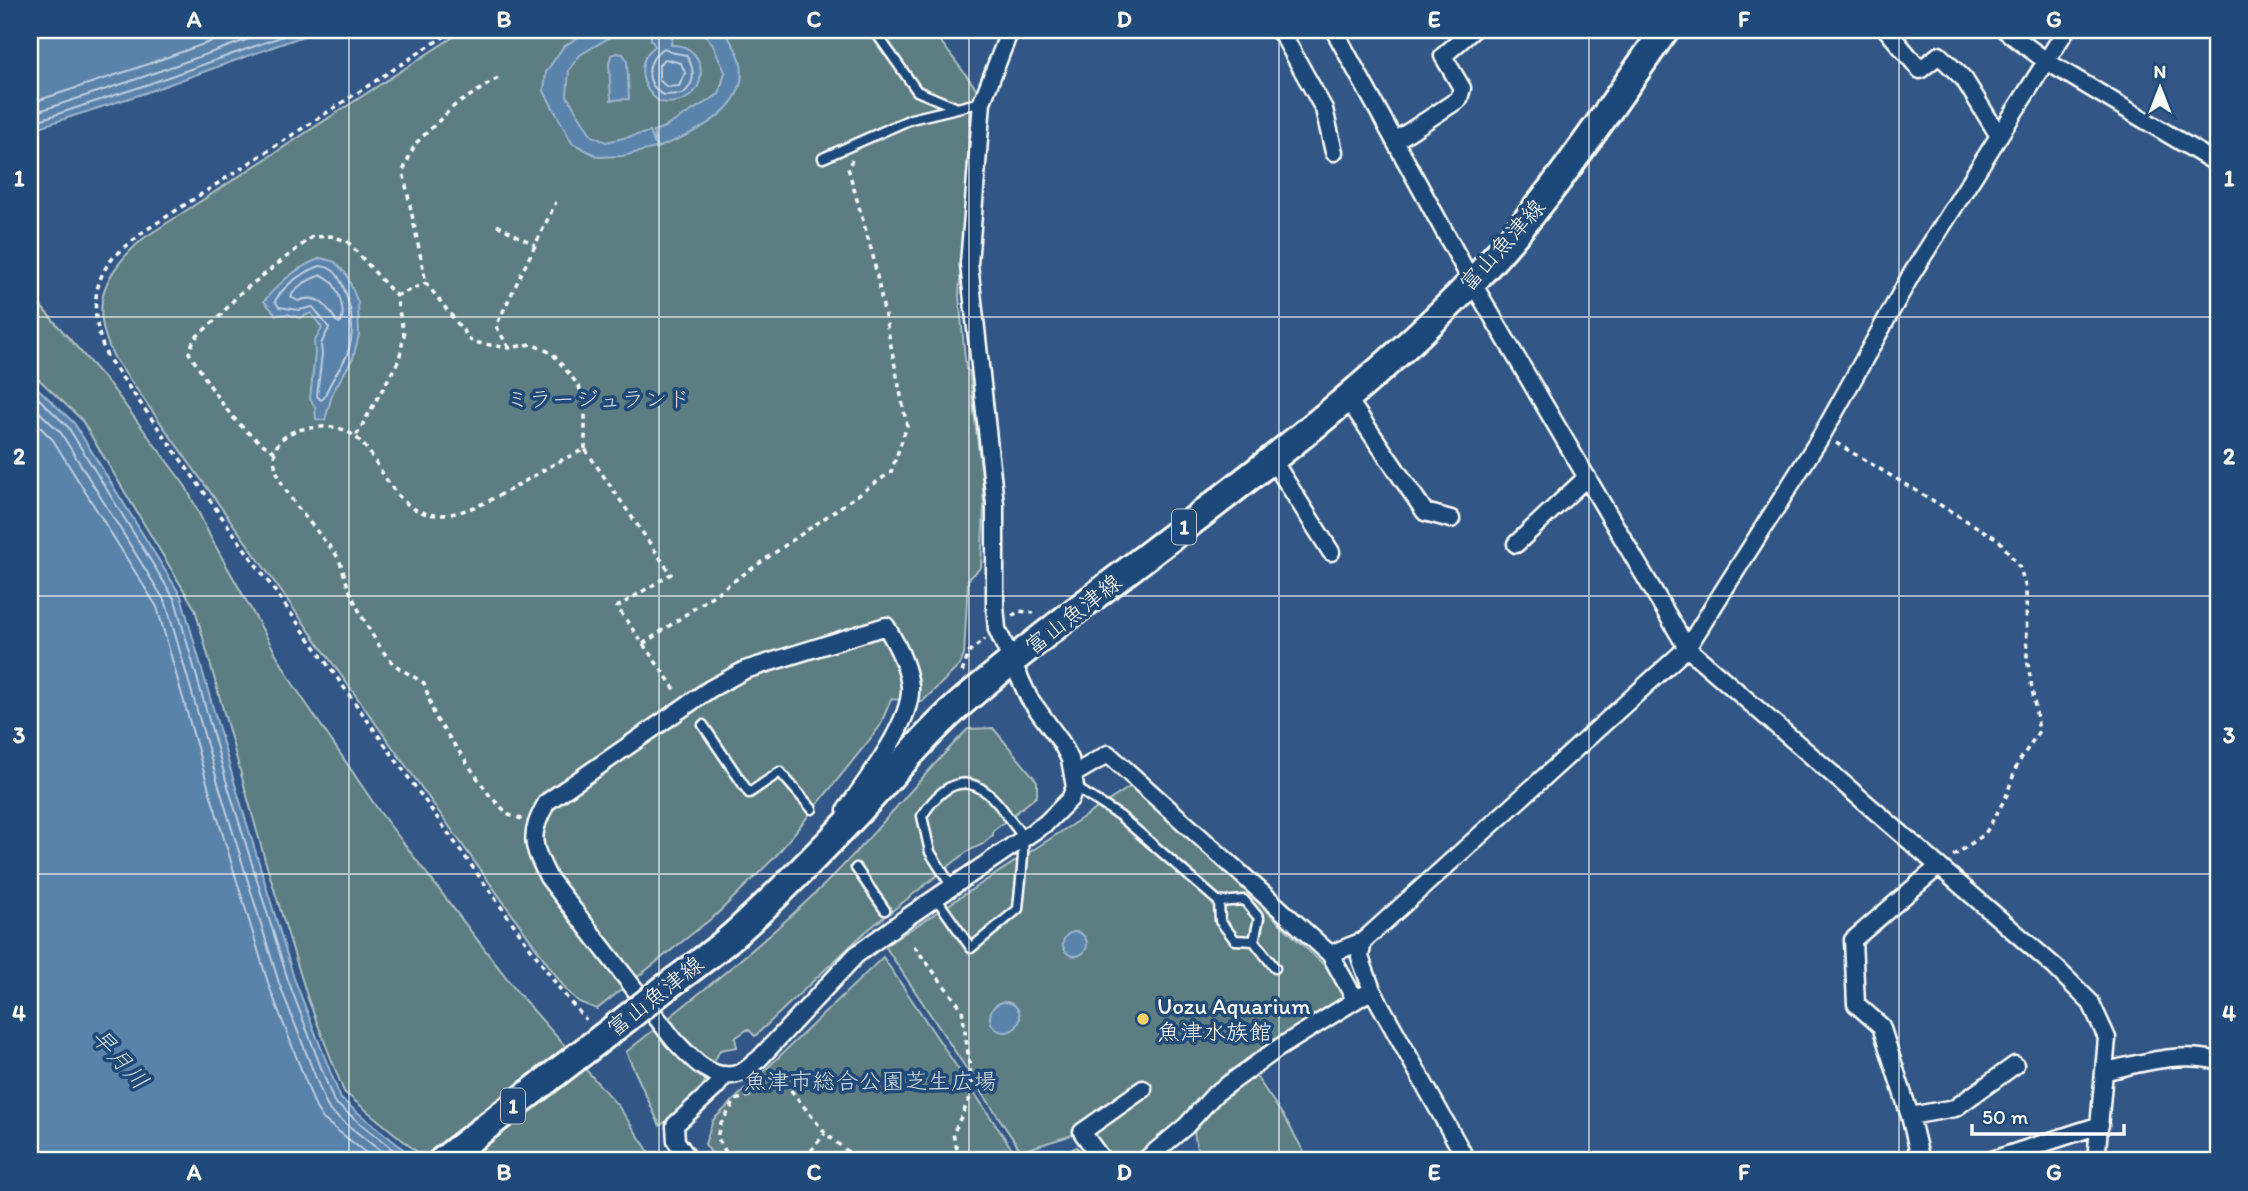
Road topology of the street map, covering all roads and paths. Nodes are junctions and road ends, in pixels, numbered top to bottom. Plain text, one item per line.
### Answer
1 (454, 30) edge
2 (874, 30) edge
3 (1010, 30) edge
4 (1276, 30) edge
5 (1334, 30) edge
6 (1473, 30) edge
7 (1665, 30) edge
8 (1887, 30) edge
9 (2006, 30) edge
10 (2066, 30) edge
11 (2046, 61) junction
12 (498, 78) dead end
13 (982, 102) junction
14 (957, 108) junction
15 (1999, 136) junction
16 (864, 140) junction
17 (1395, 141) junction
18 (1334, 152) dead end
19 (823, 158) dead end
20 (2218, 164) edge
21 (556, 202) dead end
22 (497, 225) dead end
23 (535, 245) junction
24 (1472, 282) junction
25 (426, 283) junction
26 (396, 296) junction
27 (509, 348) junction
28 (1347, 398) junction
29 (1822, 435) junction
30 (356, 436) junction
31 (585, 449) junction
32 (275, 452) junction
33 (1272, 458) junction
34 (1587, 477) junction
35 (1451, 519) dead end
36 (1516, 544) dead end
37 (1331, 552) dead end
38 (1011, 617) dead end
39 (1040, 621) dead end
40 (643, 644) junction
41 (1687, 648) junction
42 (1012, 661) junction
43 (678, 693) dead end
44 (703, 725) dead end
45 (1074, 781) junction
46 (812, 809) dead end
47 (535, 823) junction
48 (1023, 839) junction
49 (813, 858) junction
50 (1939, 866) junction
51 (856, 868) dead end
52 (952, 887) junction
53 (936, 898) junction
54 (1219, 902) junction
55 (885, 910) dead end
56 (1254, 941) junction
57 (1363, 941) junction
58 (914, 946) dead end
59 (1330, 954) junction
60 (1275, 968) dead end
61 (1366, 994) junction
62 (592, 1044) junction
63 (2218, 1061) edge
64 (2015, 1065) dead end
65 (2106, 1071) junction
66 (725, 1075) junction
67 (1143, 1089) dead end
68 (1910, 1116) junction
69 (2100, 1125) junction
70 (825, 1133) junction
71 (442, 1161) edge
72 (690, 1161) edge
73 (730, 1161) edge
74 (810, 1161) edge
75 (859, 1161) edge
76 (960, 1161) edge
77 (1103, 1161) edge
78 (1144, 1161) edge
79 (1467, 1161) edge
80 (1922, 1161) edge
81 (1992, 1161) edge
82 (2096, 1161) edge

1 - 62 path
2 - 14 lane
3 - 13 street
4 - 18 street
5 - 17 street
6 - 17 street
7 - 24 main road, 富山魚津線 / 1
8 - 15 street
9 - 11 street
10 - 11 street
11 - 15 street
11 - 20 street
12 - 25 path
13 - 14 lane
13 - 42 street
14 - 16 lane
15 - 29 street
16 - 19 lane
16 - 40 path
17 - 24 street
21 - 23 path
22 - 23 path
23 - 27 path
24 - 28 main road, 富山魚津線 / 1
24 - 34 street
25 - 26 path
25 - 27 path
26 - 30 path
26 - 32 path
27 - 31 path
28 - 33 main road, 富山魚津線 / 1
28 - 35 street
29 - 41 street
29 - 50 path
30 - 31 path
30 - 32 path
31 - 40 path
32 - 47 path
33 - 37 street
33 - 42 main road, 富山魚津線 / 1
34 - 36 street
34 - 41 street
38 - 39 path
40 - 43 path
41 - 50 street
41 - 57 street
42 - 45 street
42 - 49 main road, 富山魚津線 / 1
44 - 46 lane
45 - 48 street
45 - 54 lane
45 - 59 street
47 - 49 street
47 - 66 street
48 - 52 street
48 - 52 lane
48 - 53 lane
49 - 62 main road, 富山魚津線 / 1, bridge
50 - 65 street
50 - 68 street
51 - 55 lane
52 - 53 street
53 - 66 street
54 - 56 lane
54 - 56 lane
56 - 60 lane
57 - 59 street
57 - 61 street
58 - 76 path
59 - 61 street
61 - 78 street
61 - 79 street
62 - 71 main road, 富山魚津線 / 1
63 - 65 street
64 - 68 street
65 - 69 street
66 - 72 street
67 - 77 street
68 - 80 street
69 - 81 street
69 - 82 street
70 - 73 path
70 - 74 path
70 - 75 path

